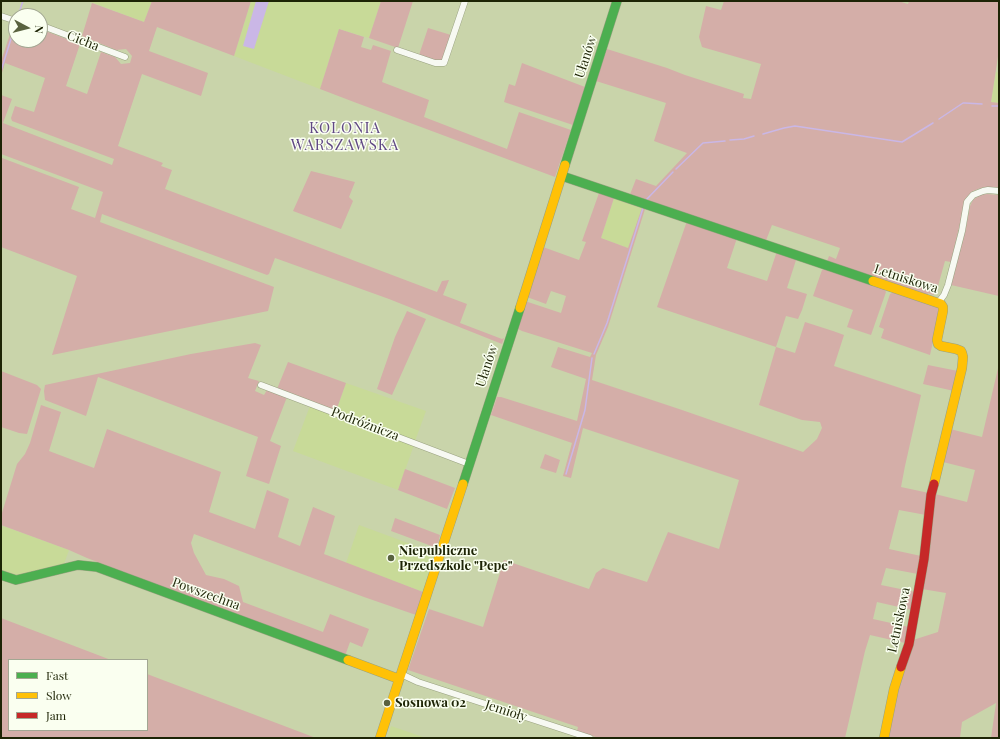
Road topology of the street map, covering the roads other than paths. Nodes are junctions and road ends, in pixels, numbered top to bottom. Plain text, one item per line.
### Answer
1 (465, 1) edge
2 (617, 1) edge
3 (48, 28) edge
4 (397, 50) dead end
5 (125, 57) dead end
6 (562, 176) junction
7 (999, 191) edge
8 (938, 303) junction
9 (261, 385) dead end
10 (469, 464) junction
11 (1, 575) edge
12 (400, 676) junction
13 (380, 738) edge
14 (590, 738) edge
15 (884, 738) edge

1 - 4 street
2 - 6 street, Ułanów
3 - 5 street, Cicha
6 - 8 street, Letniskowa
6 - 10 street, Ułanów
7 - 8 street
8 - 15 street, Letniskowa
9 - 10 street, Podróżnicza
10 - 12 street, Ułanów
11 - 12 street, Powszechna
12 - 13 street, Ułanów
12 - 14 street, Jemioły

